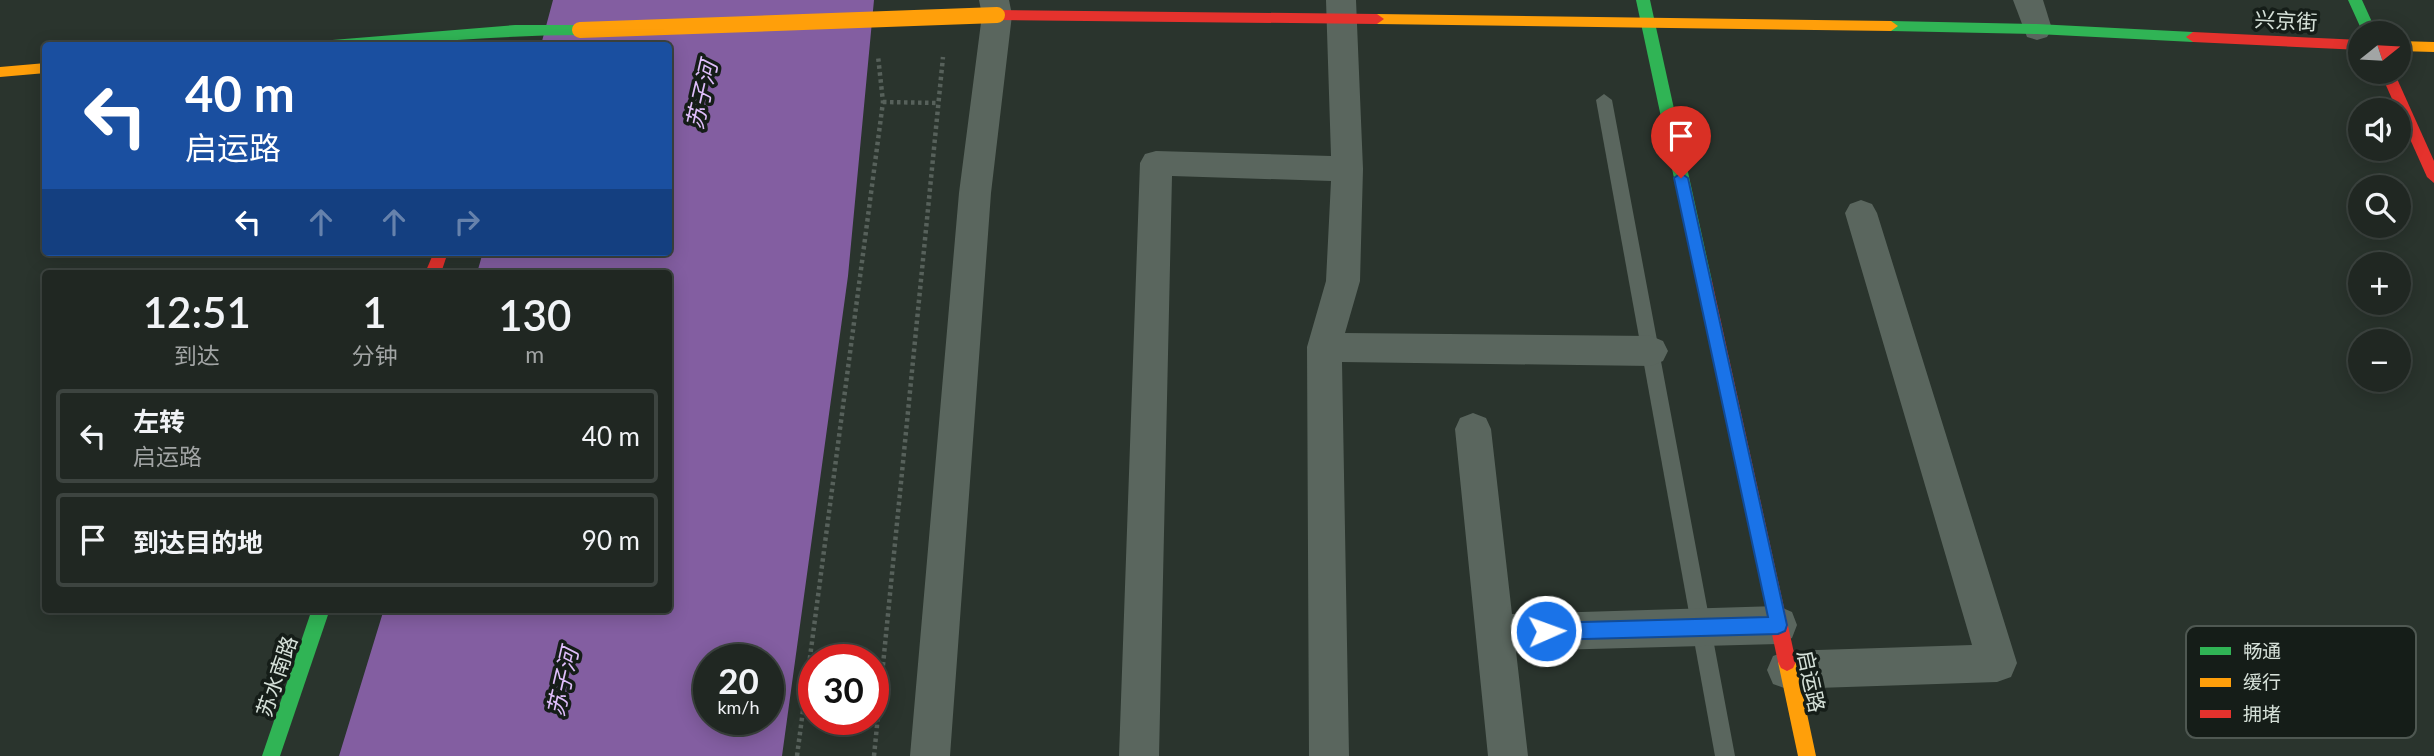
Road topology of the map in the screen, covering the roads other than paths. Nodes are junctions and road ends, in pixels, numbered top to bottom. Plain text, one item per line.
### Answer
1 (1643, 0) edge
2 (2028, 0) edge
3 (2355, 0) edge
4 (995, 8) edge
5 (1341, 9) edge
6 (520, 10) dead end
7 (1647, 21) junction
8 (2365, 21) edge
9 (2037, 29) junction
10 (513, 38) edge
11 (416, 42) edge
12 (2348, 44) edge
13 (2412, 46) edge
14 (2434, 47) edge
15 (42, 68) edge
16 (0, 72) edge
17 (2392, 84) edge
18 (1604, 100) dead end
19 (1347, 169) junction
20 (2434, 177) edge
21 (1861, 213) dead end
22 (1324, 347) junction
23 (1651, 351) junction
24 (1473, 429) dead end
25 (320, 613) edge
26 (1778, 625) junction
27 (1702, 627) junction
28 (1494, 633) junction
29 (1787, 670) junction
30 (271, 756) edge
31 (930, 756) edge
32 (1139, 756) edge
33 (1329, 756) edge
34 (1507, 756) edge
35 (1725, 756) edge
36 (1807, 756) edge

1 - 7 street, 启运路
2 - 9 street
3 - 8 street
4 - 5 street, 兴京街
4 - 10 street, 兴京街, bridge
4 - 31 street
5 - 7 street, 兴京街
5 - 19 street
6 - 10 street
7 - 9 street, 兴京街
7 - 26 street, 启运路
9 - 12 street, 兴京街
10 - 11 street, 兴京街
13 - 14 street
15 - 16 street
17 - 20 street
18 - 23 lane
19 - 22 street
19 - 32 street
21 - 29 street
22 - 23 street
22 - 33 street
23 - 27 lane
24 - 28 street
25 - 30 street, 苏水南路
26 - 27 street
26 - 29 street, 启运路
27 - 28 street
27 - 35 lane
28 - 34 street
29 - 36 street, 启运路

